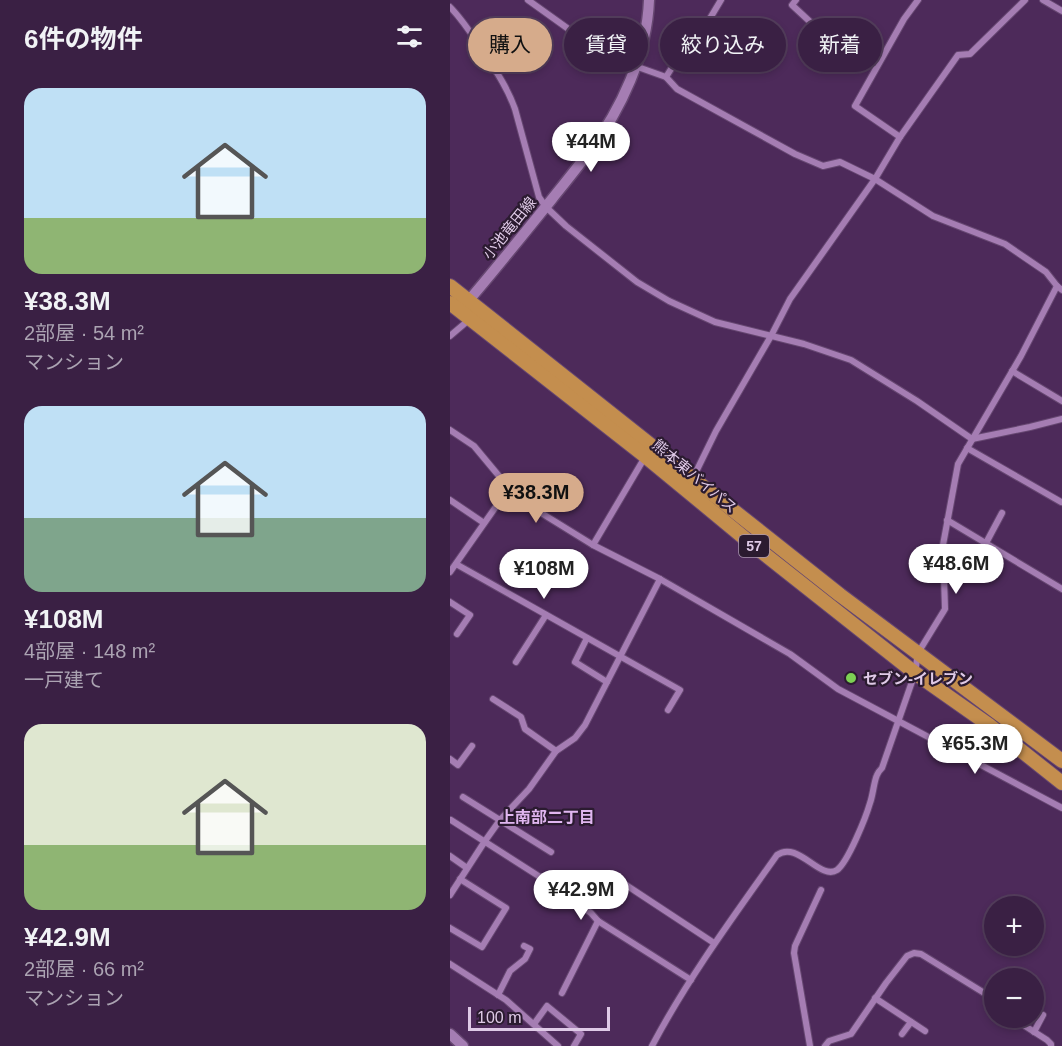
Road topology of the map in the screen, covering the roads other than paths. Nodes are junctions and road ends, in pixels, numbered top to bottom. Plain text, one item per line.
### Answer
1 (528, 0) edge
2 (649, 0) edge
3 (721, 0) edge
4 (796, 0) edge
5 (918, 0) edge
6 (1025, 0) edge
7 (1043, 0) edge
8 (450, 7) edge
9 (1062, 11) edge
10 (646, 18) edge
11 (806, 18) edge
12 (564, 26) edge
13 (648, 71) edge
14 (633, 72) edge
15 (666, 77) junction
16 (900, 137) junction
17 (875, 179) junction
18 (546, 207) junction
19 (450, 286) edge
20 (1059, 288) edge
21 (462, 309) edge
22 (450, 336) edge
23 (771, 336) junction
24 (1012, 371) junction
25 (1062, 401) edge
26 (1062, 419) edge
27 (450, 430) edge
28 (972, 439) junction
29 (967, 448) junction
30 (645, 456) junction
31 (693, 478) junction
32 (509, 488) junction
33 (450, 500) edge
34 (1061, 502) edge
35 (1002, 513) dead end
36 (947, 520) junction
37 (484, 523) junction
38 (986, 543) junction
39 (593, 545) junction
40 (456, 564) junction
41 (450, 572) edge
42 (660, 579) junction
43 (1062, 589) edge
44 (450, 602) edge
45 (546, 615) junction
46 (457, 634) dead end
47 (587, 638) junction
48 (918, 653) junction
49 (620, 657) junction
50 (516, 662) dead end
51 (915, 673) junction
52 (607, 682) junction
53 (493, 699) dead end
54 (668, 710) dead end
55 (898, 721) junction
56 (472, 746) dead end
57 (556, 751) junction
58 (450, 759) edge
59 (1062, 761) edge
60 (1062, 783) edge
61 (463, 797) dead end
62 (1062, 808) edge
63 (451, 820) edge
64 (500, 820) junction
65 (485, 841) junction
66 (551, 852) dead end
67 (450, 856) edge
68 (467, 868) junction
69 (602, 877) dead end
70 (460, 879) junction
71 (626, 885) dead end
72 (821, 890) dead end
73 (451, 893) edge
74 (579, 904) junction
75 (598, 921) junction
76 (450, 928) edge
77 (714, 943) junction
78 (529, 949) dead end
79 (450, 964) edge
80 (690, 980) junction
81 (562, 993) dead end
82 (984, 993) edge
83 (498, 995) junction
84 (875, 998) junction
85 (911, 1022) junction
86 (534, 1024) junction
87 (1028, 1028) edge
88 (1036, 1028) edge
89 (925, 1031) dead end
90 (1034, 1032) junction
91 (450, 1034) edge
92 (902, 1034) dead end
93 (463, 1046) edge
94 (558, 1046) edge
95 (574, 1046) edge
96 (652, 1046) edge
97 (810, 1046) edge
98 (825, 1046) edge
99 (1051, 1046) edge

1 - 12 street
2 - 10 main road, 小池竜田線
3 - 15 street
4 - 11 street
5 - 16 street
6 - 16 street
7 - 9 street
8 - 18 street
13 - 15 street
14 - 18 main road, 小池竜田線
15 - 17 street
16 - 17 street
17 - 20 street
17 - 23 street
18 - 21 main road, 小池竜田線
18 - 23 street
19 - 21 highway, 熊本東バイパス / 57
20 - 24 street
21 - 22 street
21 - 30 highway, 熊本東バイパス / 57
21 - 31 highway, 熊本東バイパス / 57
23 - 28 street
23 - 31 street
24 - 25 street
24 - 28 street
26 - 28 street
27 - 32 street
28 - 29 street
29 - 34 street
29 - 36 street
30 - 39 street
30 - 51 highway, 熊本東バイパス / 57
31 - 48 highway, 熊本東バイパス / 57
32 - 37 street
32 - 39 street
33 - 37 street
35 - 38 street
36 - 38 street
36 - 48 street
37 - 40 street
38 - 43 street
39 - 42 street
40 - 41 street
40 - 45 street
42 - 49 street
42 - 55 street
44 - 46 street
45 - 47 street
45 - 50 street
47 - 49 street
47 - 52 street
48 - 51 street
48 - 59 highway, 熊本東バイパス / 57
49 - 52 street
49 - 54 street
51 - 55 street
51 - 60 highway, 熊本東バイパス / 57
52 - 57 street
53 - 57 street
55 - 62 street
55 - 77 street
56 - 58 street
57 - 64 street
61 - 64 street
63 - 65 street
64 - 65 street
64 - 66 street
65 - 68 street
65 - 74 street
67 - 68 street
68 - 70 street
69 - 74 street
70 - 73 street
70 - 76 street
71 - 77 street
72 - 97 street
74 - 75 street
75 - 80 street
75 - 81 street
77 - 80 street
78 - 83 street
79 - 83 street
80 - 96 street
82 - 84 street
83 - 86 street
84 - 85 street
84 - 98 street
85 - 89 street
85 - 92 street
86 - 94 street
86 - 95 street
87 - 90 street
88 - 90 street
90 - 99 street
91 - 93 main road

